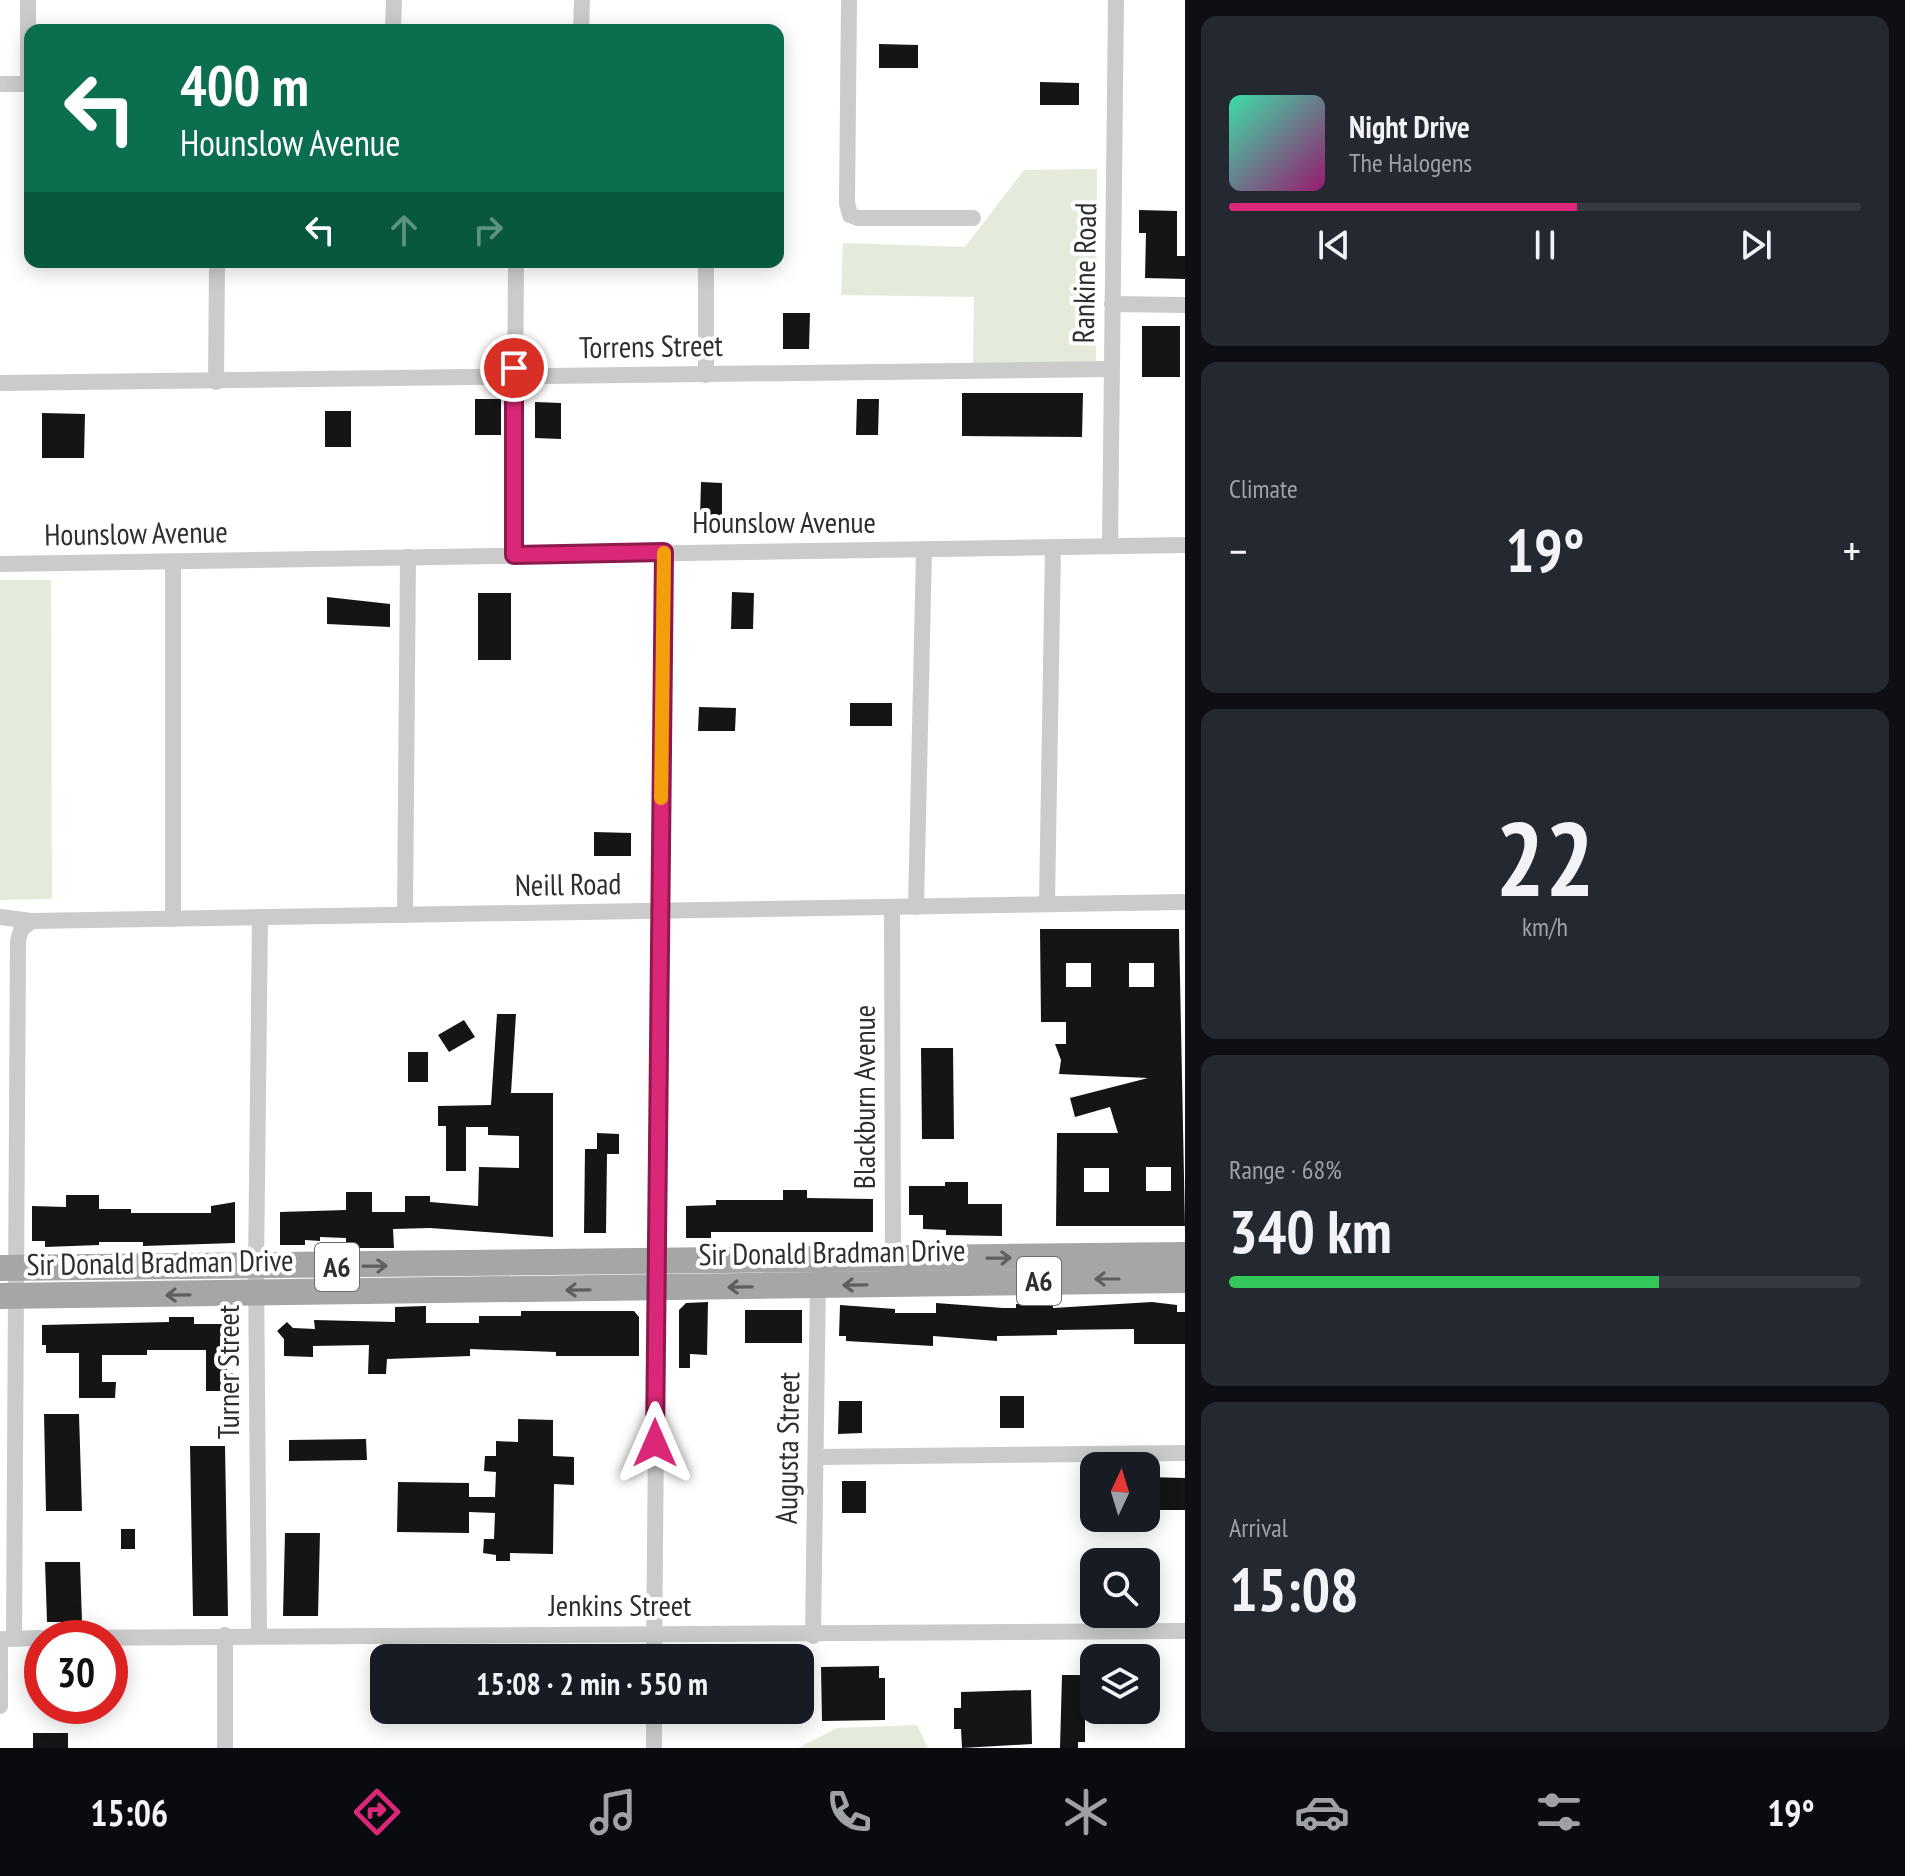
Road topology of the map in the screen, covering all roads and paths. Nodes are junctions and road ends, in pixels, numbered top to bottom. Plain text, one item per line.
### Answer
1 (28, 0) edge
2 (394, 0) edge
3 (582, 0) edge
4 (849, 0) edge
5 (1116, 0) edge
6 (28, 24) edge
7 (393, 24) edge
8 (581, 24) edge
9 (0, 84) edge
10 (24, 84) edge
11 (973, 218) dead end
12 (217, 268) edge
13 (516, 268) edge
14 (706, 268) edge
15 (1112, 304) junction
16 (1185, 305) edge
17 (1111, 369) junction
18 (706, 375) junction
19 (514, 378) junction
20 (216, 382) junction
21 (0, 383) edge
22 (1185, 545) edge
23 (1110, 546) junction
24 (1053, 547) junction
25 (924, 550) junction
26 (664, 552) junction
27 (514, 555) junction
28 (408, 557) junction
29 (173, 562) junction
30 (0, 564) edge
31 (1185, 902) edge
32 (1047, 903) junction
33 (916, 907) junction
34 (892, 908) junction
35 (660, 912) junction
36 (405, 915) junction
37 (0, 917) edge
38 (260, 917) junction
39 (173, 919) junction
40 (31, 921) junction
41 (1185, 1255) edge
42 (657, 1262) junction
43 (8, 1268) edge
44 (893, 1272) junction
45 (818, 1273) junction
46 (1185, 1280) edge
47 (256, 1281) junction
48 (656, 1289) junction
49 (8, 1296) edge
50 (1185, 1453) edge
51 (816, 1457) junction
52 (1185, 1631) edge
53 (654, 1634) junction
54 (225, 1635) junction
55 (259, 1635) junction
56 (813, 1636) junction
57 (128, 1637) edge
58 (5, 1639) edge
59 (654, 1644) edge
60 (0, 1706) edge
61 (654, 1724) edge
62 (225, 1748) edge
63 (654, 1748) edge

1 - 6 street
2 - 7 street
3 - 8 street
4 - 11 street
5 - 15 street, Rankine Road
9 - 10 street
12 - 20 street
13 - 19 street
14 - 18 street
15 - 16 street
15 - 17 street, Rankine Road
17 - 18 street, Torrens Street
17 - 23 street, Rankine Road
18 - 19 street, Torrens Street
19 - 20 street, Torrens Street
19 - 27 street
20 - 21 street, Torrens Street
22 - 23 street, Hounslow Avenue
23 - 24 street, Hounslow Avenue
24 - 25 street, Hounslow Avenue
24 - 32 street
25 - 26 street, Hounslow Avenue
25 - 33 street
26 - 27 street, Hounslow Avenue
26 - 35 street
27 - 28 street, Hounslow Avenue
28 - 29 street, Hounslow Avenue
28 - 36 street
29 - 30 street, Hounslow Avenue
29 - 39 street
31 - 32 street, Neill Road
32 - 33 street, Neill Road
33 - 34 street, Neill Road
34 - 35 street, Neill Road
34 - 44 street, Blackburn Avenue
35 - 36 street, Neill Road
35 - 42 street
36 - 38 street, Neill Road
37 - 40 street, Neill Road
38 - 39 street, Neill Road
38 - 47 street, Turner Street
39 - 40 street, Neill Road
40 - 43 street
44 -> 41 main road, Sir Donald Bradman Drive / A6
42 - 45 main road, Sir Donald Bradman Drive / A6
47 -> 42 main road, Sir Donald Bradman Drive / A6
42 - 48 street
43 - 47 main road, Sir Donald Bradman Drive / A6
43 - 49 street
44 - 45 main road, Sir Donald Bradman Drive / A6
46 -> 44 main road, Sir Donald Bradman Drive / A6
45 -> 48 main road, Sir Donald Bradman Drive / A6
45 - 51 street, Augusta Street
48 -> 47 main road, Sir Donald Bradman Drive / A6
47 -> 49 main road, Sir Donald Bradman Drive / A6
47 - 55 street, Turner Street
48 - 53 street
49 - 58 street
50 - 51 street
51 - 56 street, Augusta Street
52 - 56 street, Jenkins Street
53 - 55 street, Jenkins Street
53 - 56 street, Jenkins Street
53 - 59 street
54 - 55 street, Jenkins Street
54 - 57 street, Jenkins Street
54 - 62 street
58 - 60 street
61 - 63 street

